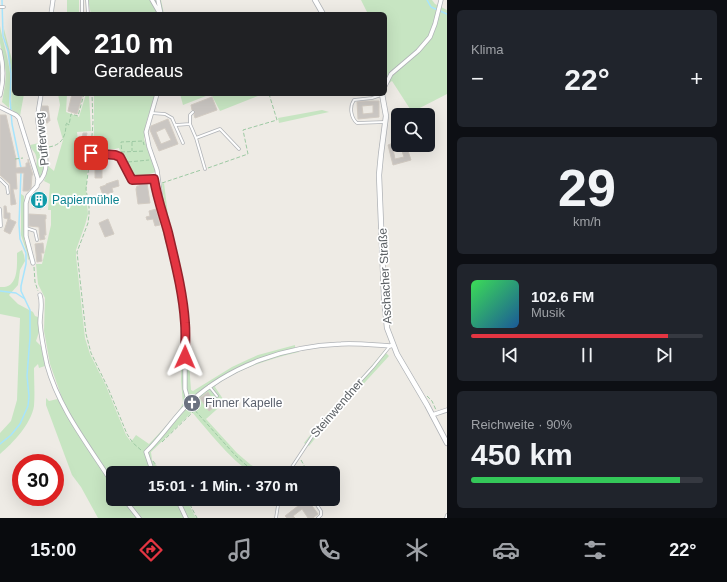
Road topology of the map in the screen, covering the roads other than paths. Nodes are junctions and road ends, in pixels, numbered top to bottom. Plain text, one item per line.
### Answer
1 (53, 0) edge
2 (82, 0) edge
3 (87, 0) edge
4 (152, 0) edge
5 (158, 0) edge
6 (315, 0) edge
7 (441, 0) edge
8 (0, 7) edge
9 (4, 7) dead end
10 (51, 12) edge
11 (82, 12) edge
12 (88, 12) edge
13 (159, 12) edge
14 (160, 12) edge
15 (322, 12) edge
16 (0, 51) edge
17 (387, 82) edge
18 (0, 95) edge
19 (41, 96) edge
20 (156, 96) edge
21 (377, 96) edge
22 (382, 96) edge
23 (2, 108) edge
24 (193, 112) dead end
25 (151, 114) junction
26 (386, 122) junction
27 (190, 124) junction
28 (176, 126) junction
29 (196, 138) junction
30 (183, 143) dead end
31 (239, 149) dead end
32 (91, 153) road end
33 (205, 169) road end
34 (159, 178) junction
35 (0, 179) edge
36 (154, 179) junction
37 (38, 182) junction
38 (8, 193) dead end
39 (0, 209) edge
40 (163, 214) junction
41 (0, 226) edge
42 (26, 228) junction
43 (37, 240) dead end
44 (33, 263) road end
45 (40, 296) road end
46 (391, 346) junction
47 (209, 386) junction
48 (216, 396) dead end
49 (189, 403) junction
50 (447, 410) edge
51 (432, 415) junction
52 (447, 443) edge
53 (151, 466) edge
54 (292, 466) edge
55 (106, 473) edge
56 (130, 506) edge
57 (180, 506) edge
58 (278, 506) edge
59 (318, 506) edge
60 (139, 518) edge
61 (186, 518) edge
62 (276, 518) edge
63 (318, 518) edge

1 - 10 street
2 - 11 lane
3 - 12 lane
4 - 13 street
5 - 14 street
6 - 15 street
7 - 17 street
8 - 9 lane
16 - 18 street
19 - 37 street, Pufferweg
20 - 25 street
21 - 26 lane
22 - 26 street, Aschacher Straße
23 - 37 street
24 - 27 lane
25 - 28 lane
25 - 34 street
26 - 46 street, Aschacher Straße
27 - 28 lane
27 - 29 lane
28 - 30 lane
29 - 31 lane
29 - 33 lane
32 - 36 lane
34 - 36 lane
34 - 40 street
35 - 38 lane
36 - 40 lane
37 - 42 street, Pufferweg
39 - 41 lane
40 - 49 street
42 - 43 lane
42 - 44 street, Pufferweg
45 - 55 street
46 - 47 street
46 - 51 street, Aschacher Straße
46 - 54 lane, Steinwendner
47 - 48 lane
47 - 49 street
49 - 53 street
50 - 51 street
51 - 52 street, Aschacher Straße
56 - 60 street
57 - 61 street
58 - 62 lane
59 - 63 lane

